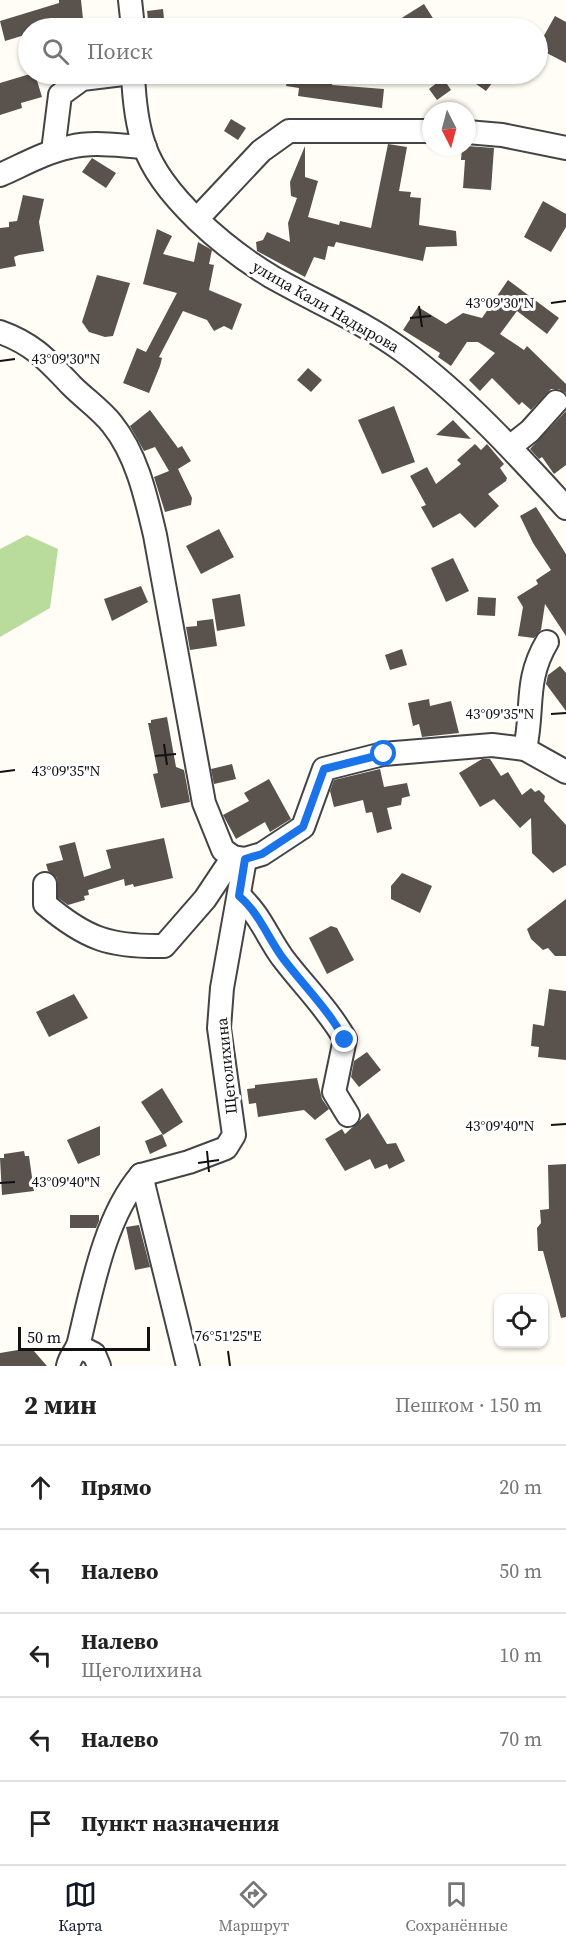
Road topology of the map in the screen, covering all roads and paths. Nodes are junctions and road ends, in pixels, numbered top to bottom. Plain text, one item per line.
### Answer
1 (130, 0) edge
2 (132, 18) edge
3 (75, 84) edge
4 (133, 84) edge
5 (422, 131) edge
6 (476, 133) edge
7 (145, 147) junction
8 (566, 148) edge
9 (53, 151) junction
10 (0, 175) edge
11 (198, 218) junction
12 (0, 332) edge
13 (556, 402) dead end
14 (511, 446) junction
15 (566, 508) edge
16 (548, 642) dead end
17 (525, 749) junction
18 (566, 772) edge
19 (239, 858) junction
20 (45, 884) dead end
21 (239, 896) junction
22 (348, 1115) dead end
23 (141, 1175) junction
24 (78, 1346) junction
25 (68, 1366) edge
26 (99, 1366) edge
27 (188, 1366) edge

1 - 2 street
3 - 9 street
4 - 7 street, улица Кали Надырова
5 - 11 street
6 - 8 street
7 - 9 street
7 - 11 street, улица Кали Надырова
9 - 10 street
11 - 14 street, улица Кали Надырова
12 - 19 street
13 - 14 street
14 - 15 street, улица Кали Надырова
16 - 17 street
17 - 18 street
17 - 19 street
19 - 20 street
19 - 21 street, Щеголихина
21 - 22 street
21 - 23 street, Щеголихина
23 - 24 street
23 - 27 street
24 - 25 street
24 - 26 street

